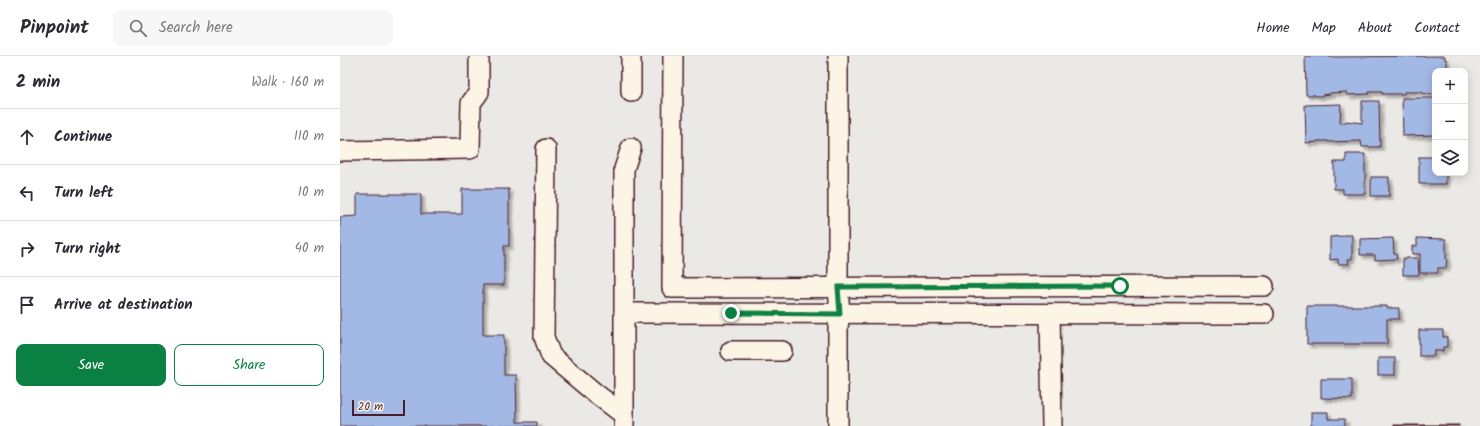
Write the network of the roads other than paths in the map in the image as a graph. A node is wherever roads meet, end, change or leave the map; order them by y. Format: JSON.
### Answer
{"nodes":[{"id":1,"x":479,"y":56,"type":"edge"},
{"id":2,"x":632,"y":56,"type":"edge"},
{"id":3,"x":673,"y":56,"type":"edge"},
{"id":4,"x":838,"y":56,"type":"edge"},
{"id":5,"x":631,"y":92,"type":"dead end"},
{"id":6,"x":631,"y":148,"type":"dead end"},
{"id":7,"x":546,"y":149,"type":"dead end"},
{"id":8,"x":340,"y":151,"type":"edge"},
{"id":9,"x":1264,"y":286,"type":"dead end"},
{"id":10,"x":838,"y":287,"type":"junction"},
{"id":11,"x":624,"y":313,"type":"junction"},
{"id":12,"x":840,"y":314,"type":"junction"},
{"id":13,"x":1050,"y":314,"type":"junction"},
{"id":14,"x":1264,"y":314,"type":"dead end"},
{"id":15,"x":731,"y":351,"type":"dead end"},
{"id":16,"x":782,"y":351,"type":"dead end"},
{"id":17,"x":624,"y":420,"type":"edge"},
{"id":18,"x":838,"y":426,"type":"edge"},
{"id":19,"x":1052,"y":426,"type":"edge"}],
"edges":[{"from":1,"to":8,"type":"lane"},
{"from":2,"to":5,"type":"lane"},
{"from":3,"to":10,"type":"lane"},
{"from":4,"to":10,"type":"lane"},
{"from":6,"to":11,"type":"lane"},
{"from":7,"to":17,"type":"lane"},
{"from":9,"to":10,"type":"lane"},
{"from":10,"to":12,"type":"lane"},
{"from":11,"to":12,"type":"lane"},
{"from":11,"to":17,"type":"lane"},
{"from":12,"to":13,"type":"lane"},
{"from":12,"to":18,"type":"lane"},
{"from":13,"to":14,"type":"lane"},
{"from":13,"to":19,"type":"lane"},
{"from":15,"to":16,"type":"lane"}]}
